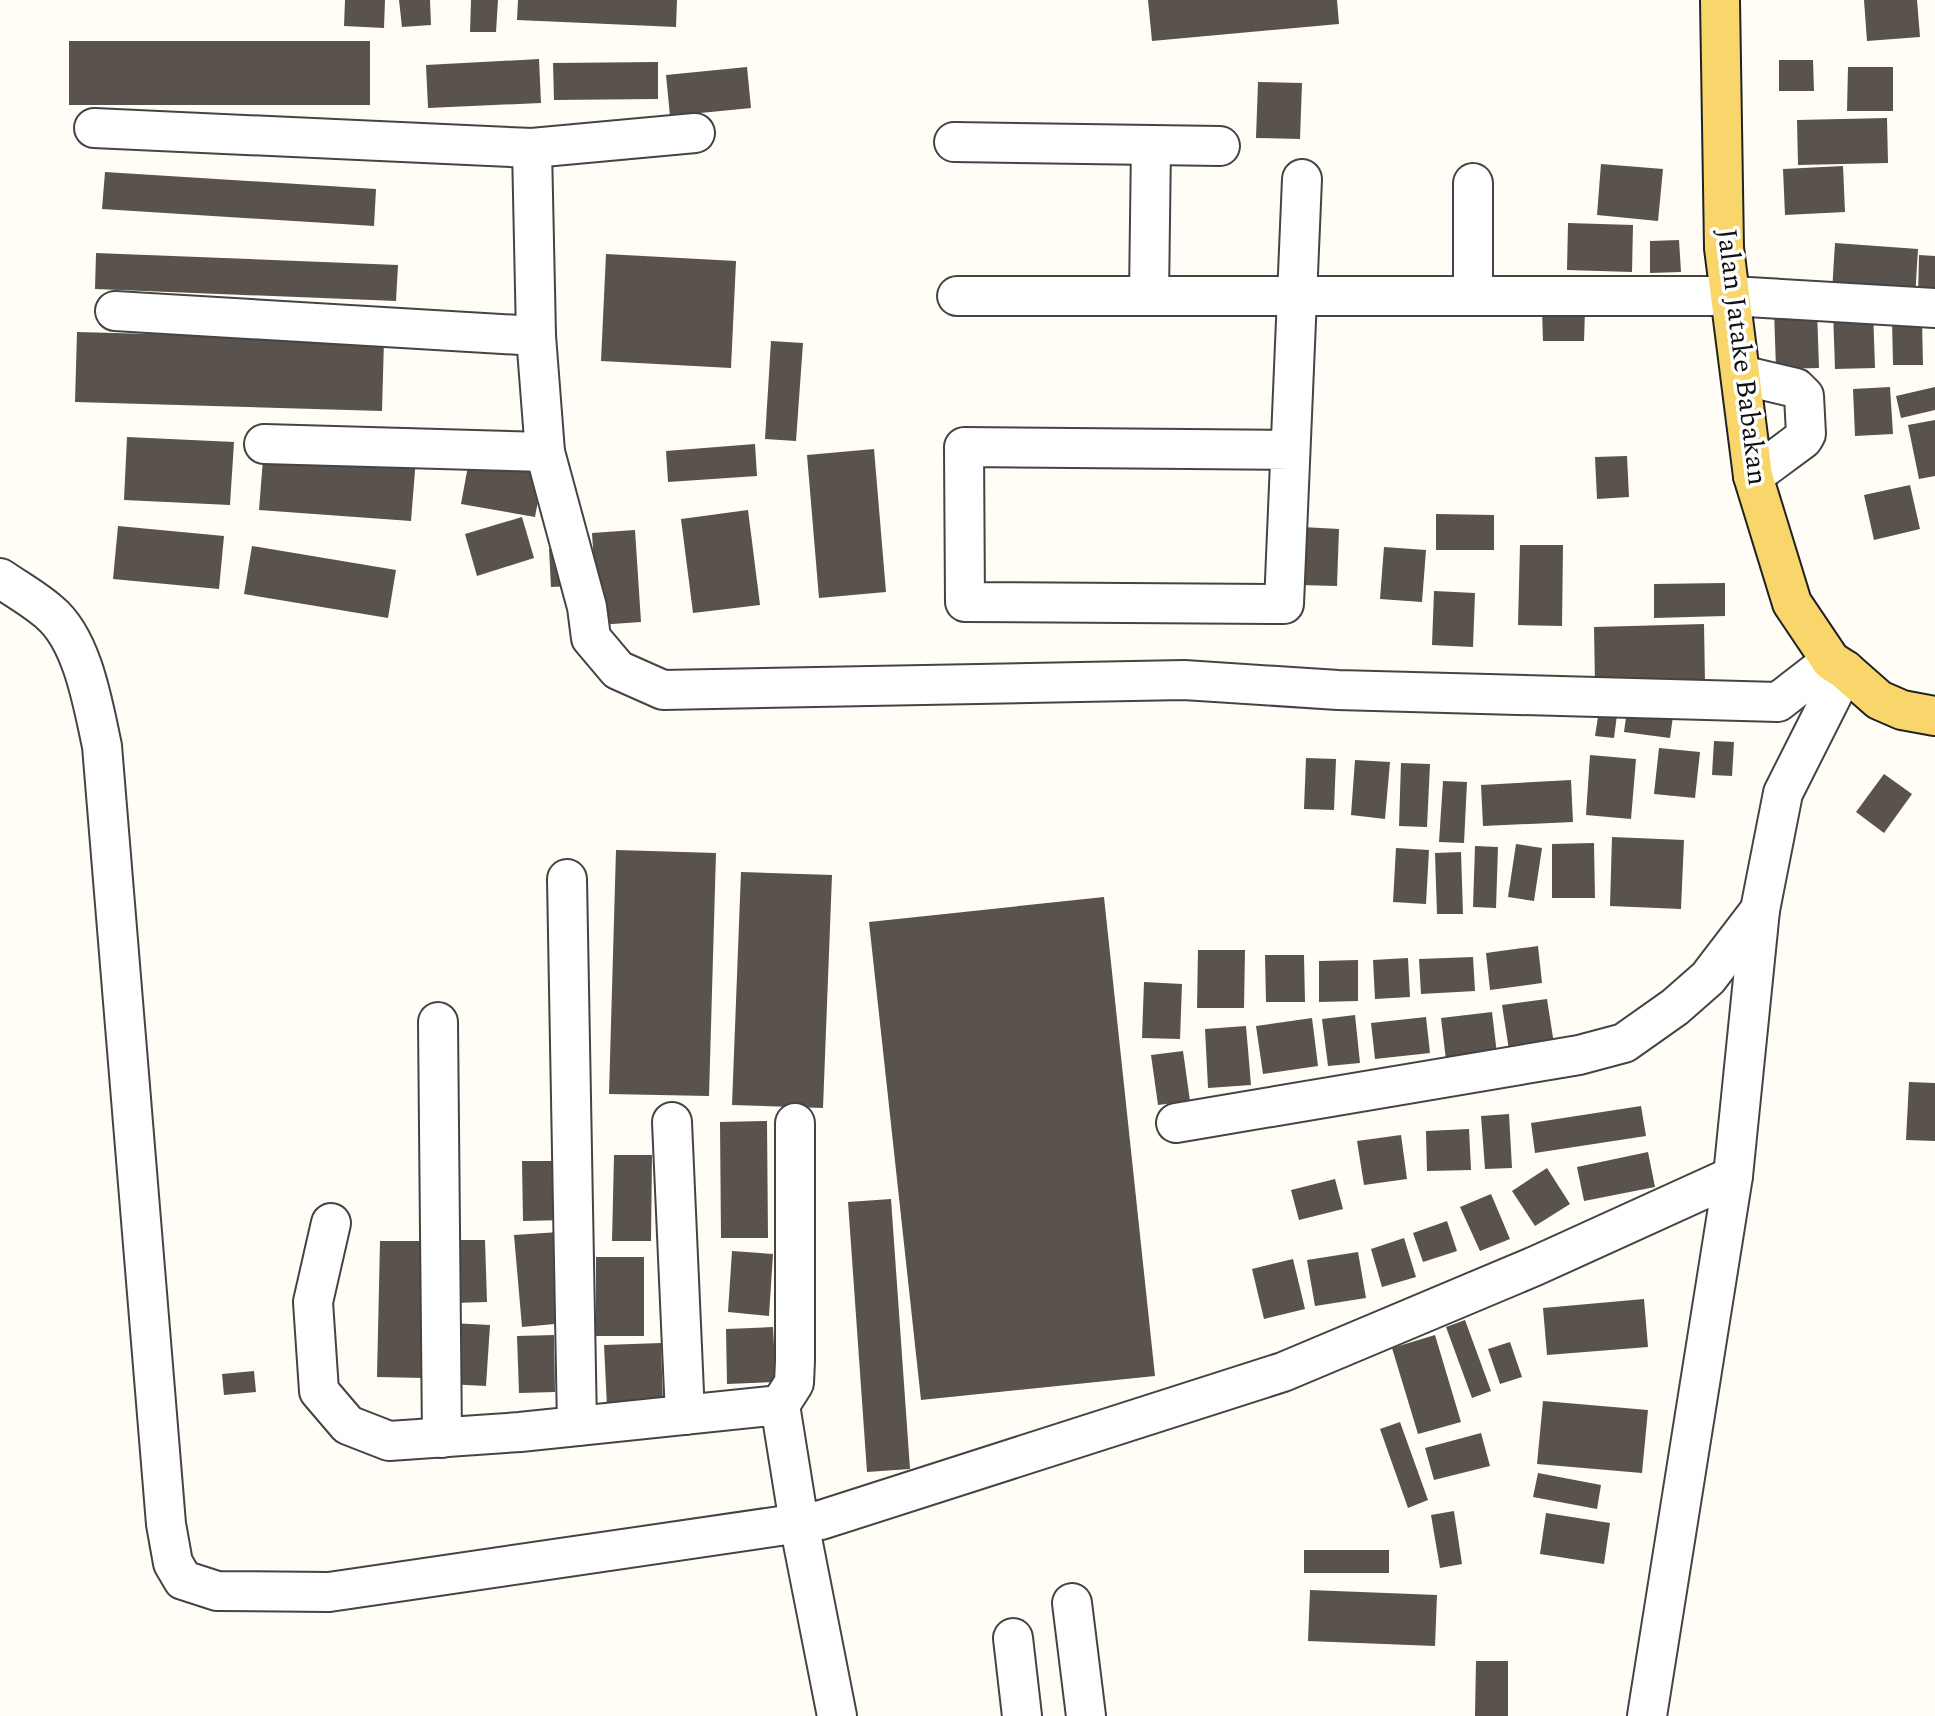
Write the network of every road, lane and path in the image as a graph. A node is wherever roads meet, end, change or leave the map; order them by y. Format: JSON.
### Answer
{"nodes":[{"id":1,"x":1720,"y":0,"type":"edge"},
{"id":2,"x":94,"y":128,"type":"dead end"},
{"id":3,"x":695,"y":132,"type":"dead end"},
{"id":4,"x":954,"y":142,"type":"dead end"},
{"id":5,"x":1151,"y":145,"type":"junction"},
{"id":6,"x":1220,"y":146,"type":"dead end"},
{"id":7,"x":532,"y":148,"type":"junction"},
{"id":8,"x":1302,"y":179,"type":"dead end"},
{"id":9,"x":1473,"y":183,"type":"dead end"},
{"id":10,"x":957,"y":296,"type":"dead end"},
{"id":11,"x":1149,"y":296,"type":"junction"},
{"id":12,"x":1297,"y":296,"type":"junction"},
{"id":13,"x":1473,"y":296,"type":"junction"},
{"id":14,"x":1731,"y":296,"type":"junction"},
{"id":15,"x":1935,"y":308,"type":"edge"},
{"id":16,"x":116,"y":311,"type":"dead end"},
{"id":17,"x":536,"y":336,"type":"junction"},
{"id":18,"x":1741,"y":375,"type":"junction"},
{"id":19,"x":264,"y":444,"type":"dead end"},
{"id":20,"x":1290,"y":450,"type":"junction"},
{"id":21,"x":545,"y":452,"type":"junction"},
{"id":22,"x":1753,"y":476,"type":"junction"},
{"id":23,"x":0,"y":578,"type":"edge"},
{"id":24,"x":1838,"y":666,"type":"junction"},
{"id":25,"x":1935,"y":716,"type":"edge"},
{"id":26,"x":567,"y":879,"type":"dead end"},
{"id":27,"x":1760,"y":910,"type":"junction"},
{"id":28,"x":438,"y":1022,"type":"dead end"},
{"id":29,"x":672,"y":1122,"type":"dead end"},
{"id":30,"x":795,"y":1123,"type":"dead end"},
{"id":31,"x":1177,"y":1123,"type":"dead end"},
{"id":32,"x":1733,"y":1176,"type":"junction"},
{"id":33,"x":331,"y":1223,"type":"dead end"},
{"id":34,"x":780,"y":1405,"type":"junction"},
{"id":35,"x":685,"y":1415,"type":"junction"},
{"id":36,"x":577,"y":1426,"type":"junction"},
{"id":37,"x":442,"y":1438,"type":"junction"},
{"id":38,"x":799,"y":1523,"type":"junction"},
{"id":39,"x":1072,"y":1603,"type":"dead end"},
{"id":40,"x":1013,"y":1638,"type":"dead end"},
{"id":41,"x":836,"y":1716,"type":"edge"},
{"id":42,"x":1022,"y":1716,"type":"edge"},
{"id":43,"x":1086,"y":1716,"type":"edge"},
{"id":44,"x":1647,"y":1716,"type":"edge"}],
"edges":[{"from":1,"to":14,"type":"main road","name":"Jalan Jatake Babakan"},
{"from":2,"to":7,"type":"street"},
{"from":3,"to":7,"type":"street"},
{"from":4,"to":5,"type":"street"},
{"from":5,"to":6,"type":"street"},
{"from":5,"to":11,"type":"street"},
{"from":7,"to":17,"type":"street"},
{"from":8,"to":12,"type":"street"},
{"from":9,"to":13,"type":"street"},
{"from":10,"to":11,"type":"street"},
{"from":11,"to":12,"type":"street"},
{"from":12,"to":13,"type":"street"},
{"from":12,"to":20,"type":"street"},
{"from":13,"to":14,"type":"street"},
{"from":14,"to":15,"type":"street"},
{"from":14,"to":18,"type":"main road","name":"Jalan Jatake Babakan"},
{"from":16,"to":17,"type":"street"},
{"from":17,"to":21,"type":"street"},
{"from":18,"to":22,"type":"main road","name":"Jalan Jatake Babakan"},
{"from":18,"to":22,"type":"street"},
{"from":19,"to":21,"type":"street"},
{"from":20,"to":20,"type":"street"},
{"from":21,"to":24,"type":"street"},
{"from":22,"to":24,"type":"main road","name":"Jalan Jatake Babakan"},
{"from":23,"to":38,"type":"street"},
{"from":24,"to":25,"type":"main road","name":"Jalan Jatake Babakan"},
{"from":24,"to":27,"type":"street"},
{"from":26,"to":36,"type":"street"},
{"from":27,"to":31,"type":"street"},
{"from":27,"to":32,"type":"street"},
{"from":28,"to":37,"type":"street"},
{"from":29,"to":35,"type":"street"},
{"from":30,"to":34,"type":"street"},
{"from":32,"to":38,"type":"street"},
{"from":32,"to":44,"type":"street"},
{"from":33,"to":37,"type":"street"},
{"from":34,"to":35,"type":"street"},
{"from":34,"to":38,"type":"street"},
{"from":35,"to":36,"type":"street"},
{"from":36,"to":37,"type":"street"},
{"from":38,"to":41,"type":"street"},
{"from":39,"to":43,"type":"street"},
{"from":40,"to":42,"type":"street"}]}
